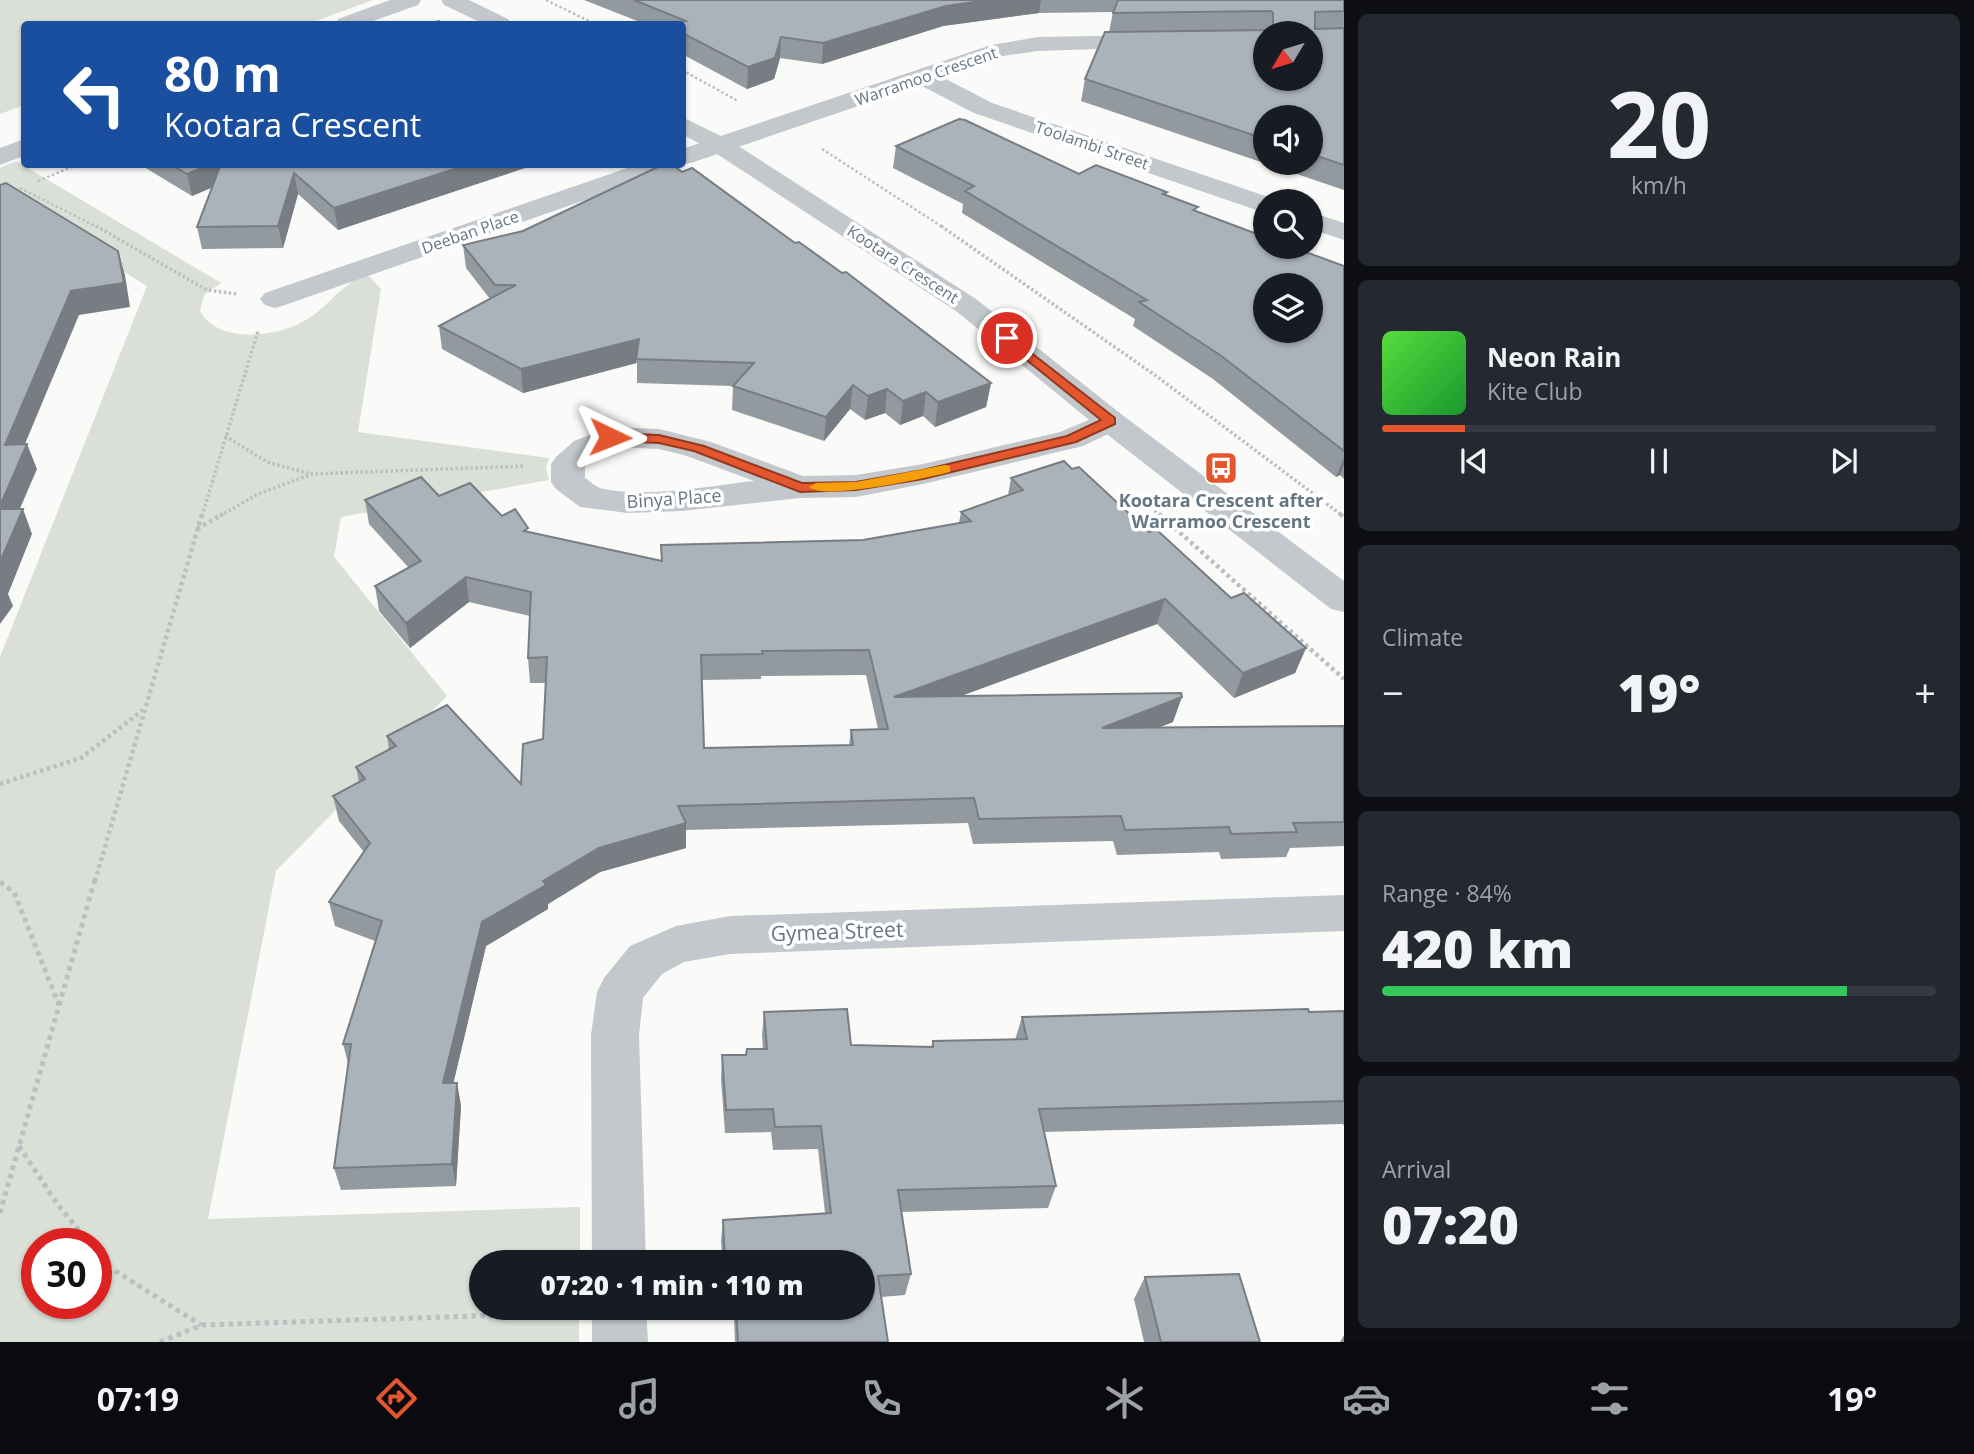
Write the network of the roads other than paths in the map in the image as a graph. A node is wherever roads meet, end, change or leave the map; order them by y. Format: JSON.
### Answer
{"nodes":[{"id":1,"x":410,"y":0,"type":"edge"},
{"id":2,"x":452,"y":0,"type":"edge"},
{"id":3,"x":354,"y":21,"type":"edge"},
{"id":4,"x":494,"y":21,"type":"edge"},
{"id":5,"x":1171,"y":42,"type":"edge"},
{"id":6,"x":923,"y":77,"type":"junction"},
{"id":7,"x":686,"y":126,"type":"edge"},
{"id":8,"x":720,"y":145,"type":"junction"},
{"id":9,"x":21,"y":148,"type":"edge"},
{"id":10,"x":0,"y":157,"type":"edge"},
{"id":11,"x":686,"y":157,"type":"edge"},
{"id":12,"x":653,"y":168,"type":"edge"},
{"id":13,"x":1253,"y":201,"type":"edge"},
{"id":14,"x":1323,"y":224,"type":"edge"},
{"id":15,"x":1344,"y":232,"type":"edge"},
{"id":16,"x":275,"y":299,"type":"road end"},
{"id":17,"x":1110,"y":421,"type":"junction"},
{"id":18,"x":800,"y":487,"type":"junction"},
{"id":19,"x":1344,"y":600,"type":"edge"},
{"id":20,"x":1344,"y":913,"type":"edge"},
{"id":21,"x":618,"y":1250,"type":"edge"}],
"edges":[{"from":1,"to":3,"type":"street"},
{"from":2,"to":4,"type":"street"},
{"from":5,"to":6,"type":"street","name":"Warramoo Crescent"},
{"from":6,"to":8,"type":"street","name":"Warramoo Crescent"},
{"from":6,"to":13,"type":"street","name":"Toolambi Street"},
{"from":7,"to":8,"type":"street","name":"Kootara Crescent"},
{"from":8,"to":11,"type":"street"},
{"from":8,"to":17,"type":"street","name":"Kootara Crescent"},
{"from":9,"to":10,"type":"street"},
{"from":12,"to":16,"type":"street","name":"Deeban Place"},
{"from":14,"to":15,"type":"street"},
{"from":17,"to":18,"type":"street","name":"Binya Place"},
{"from":17,"to":19,"type":"street","name":"Kootara Crescent"},
{"from":18,"to":18,"type":"street","name":"Binya Place"},
{"from":20,"to":21,"type":"street","name":"Gymea Street"}]}
